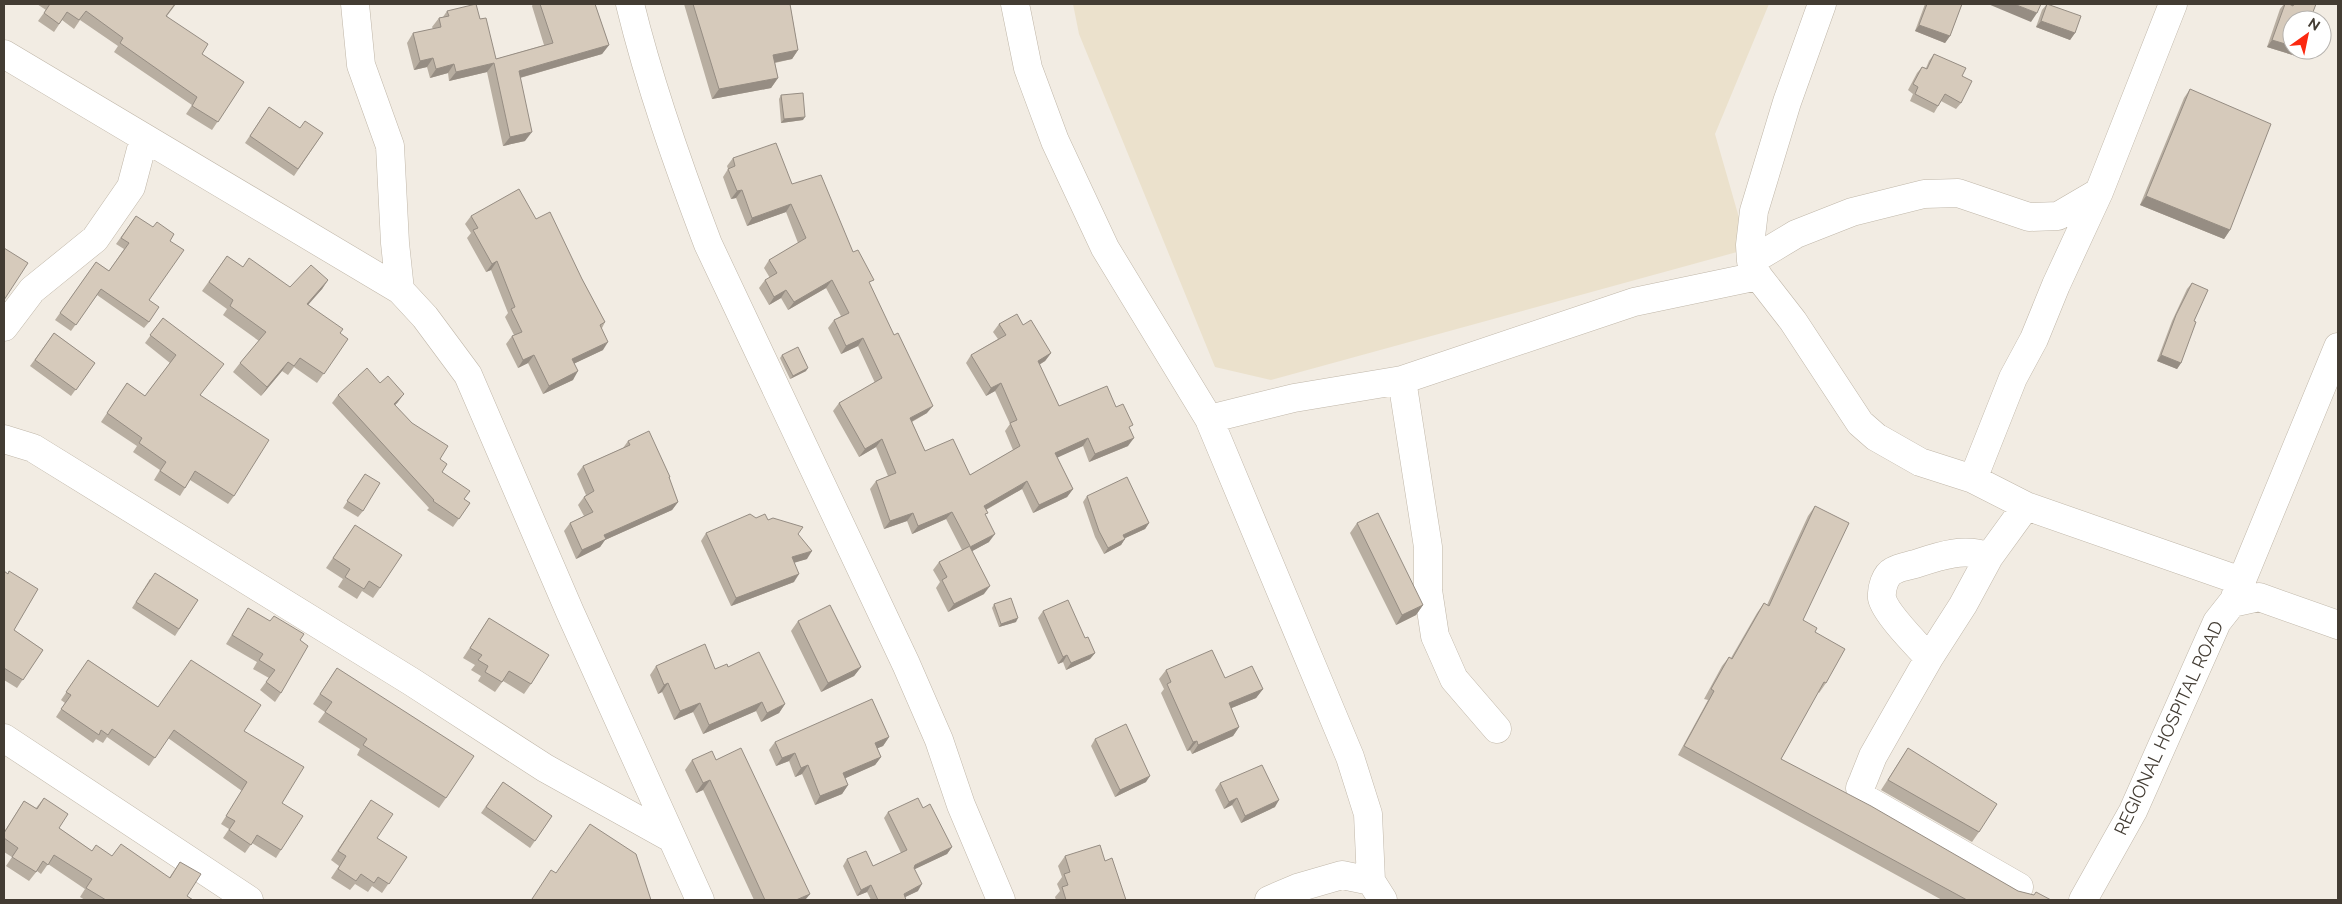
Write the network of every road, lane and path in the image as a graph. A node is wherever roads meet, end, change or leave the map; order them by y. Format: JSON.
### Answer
{"nodes":[{"id":1,"x":355,"y":4,"type":"edge"},
{"id":2,"x":630,"y":4,"type":"edge"},
{"id":3,"x":1015,"y":4,"type":"edge"},
{"id":4,"x":1822,"y":4,"type":"edge"},
{"id":5,"x":2174,"y":4,"type":"edge"},
{"id":6,"x":4,"y":54,"type":"edge"},
{"id":7,"x":144,"y":138,"type":"junction"},
{"id":8,"x":2099,"y":192,"type":"junction"},
{"id":9,"x":1754,"y":268,"type":"junction"},
{"id":10,"x":400,"y":290,"type":"junction"},
{"id":11,"x":4,"y":327,"type":"edge"},
{"id":12,"x":2338,"y":347,"type":"edge"},
{"id":13,"x":1402,"y":380,"type":"junction"},
{"id":14,"x":1209,"y":419,"type":"junction"},
{"id":15,"x":4,"y":439,"type":"edge"},
{"id":16,"x":1973,"y":479,"type":"junction"},
{"id":17,"x":2026,"y":506,"type":"junction"},
{"id":18,"x":1989,"y":557,"type":"junction"},
{"id":19,"x":2237,"y":592,"type":"junction"},
{"id":20,"x":2338,"y":625,"type":"edge"},
{"id":21,"x":1929,"y":658,"type":"junction"},
{"id":22,"x":1497,"y":729,"type":"dead end"},
{"id":23,"x":4,"y":738,"type":"edge"},
{"id":24,"x":671,"y":838,"type":"junction"},
{"id":25,"x":2019,"y":887,"type":"dead end"},
{"id":26,"x":1377,"y":891,"type":"edge"},
{"id":27,"x":249,"y":900,"type":"edge"},
{"id":28,"x":700,"y":900,"type":"edge"},
{"id":29,"x":1001,"y":900,"type":"edge"},
{"id":30,"x":1269,"y":900,"type":"edge"},
{"id":31,"x":2083,"y":900,"type":"edge"}],
"edges":[{"from":1,"to":10,"type":"street"},
{"from":2,"to":29,"type":"street"},
{"from":3,"to":14,"type":"street"},
{"from":4,"to":9,"type":"street"},
{"from":5,"to":8,"type":"street"},
{"from":6,"to":7,"type":"street"},
{"from":7,"to":10,"type":"street"},
{"from":7,"to":11,"type":"street"},
{"from":8,"to":9,"type":"street"},
{"from":8,"to":16,"type":"street"},
{"from":9,"to":13,"type":"street"},
{"from":9,"to":16,"type":"street"},
{"from":10,"to":24,"type":"street"},
{"from":12,"to":19,"type":"street"},
{"from":13,"to":14,"type":"street"},
{"from":13,"to":22,"type":"street"},
{"from":14,"to":26,"type":"street"},
{"from":15,"to":24,"type":"street"},
{"from":16,"to":17,"type":"street"},
{"from":17,"to":18,"type":"street"},
{"from":17,"to":19,"type":"street"},
{"from":18,"to":21,"type":"street"},
{"from":18,"to":21,"type":"street"},
{"from":19,"to":20,"type":"street","name":"REGIONAL HOSPITAL ROAD"},
{"from":19,"to":31,"type":"street","name":"REGIONAL HOSPITAL ROAD"},
{"from":21,"to":25,"type":"street"},
{"from":23,"to":27,"type":"street"},
{"from":24,"to":28,"type":"street"},
{"from":26,"to":30,"type":"street"}]}
